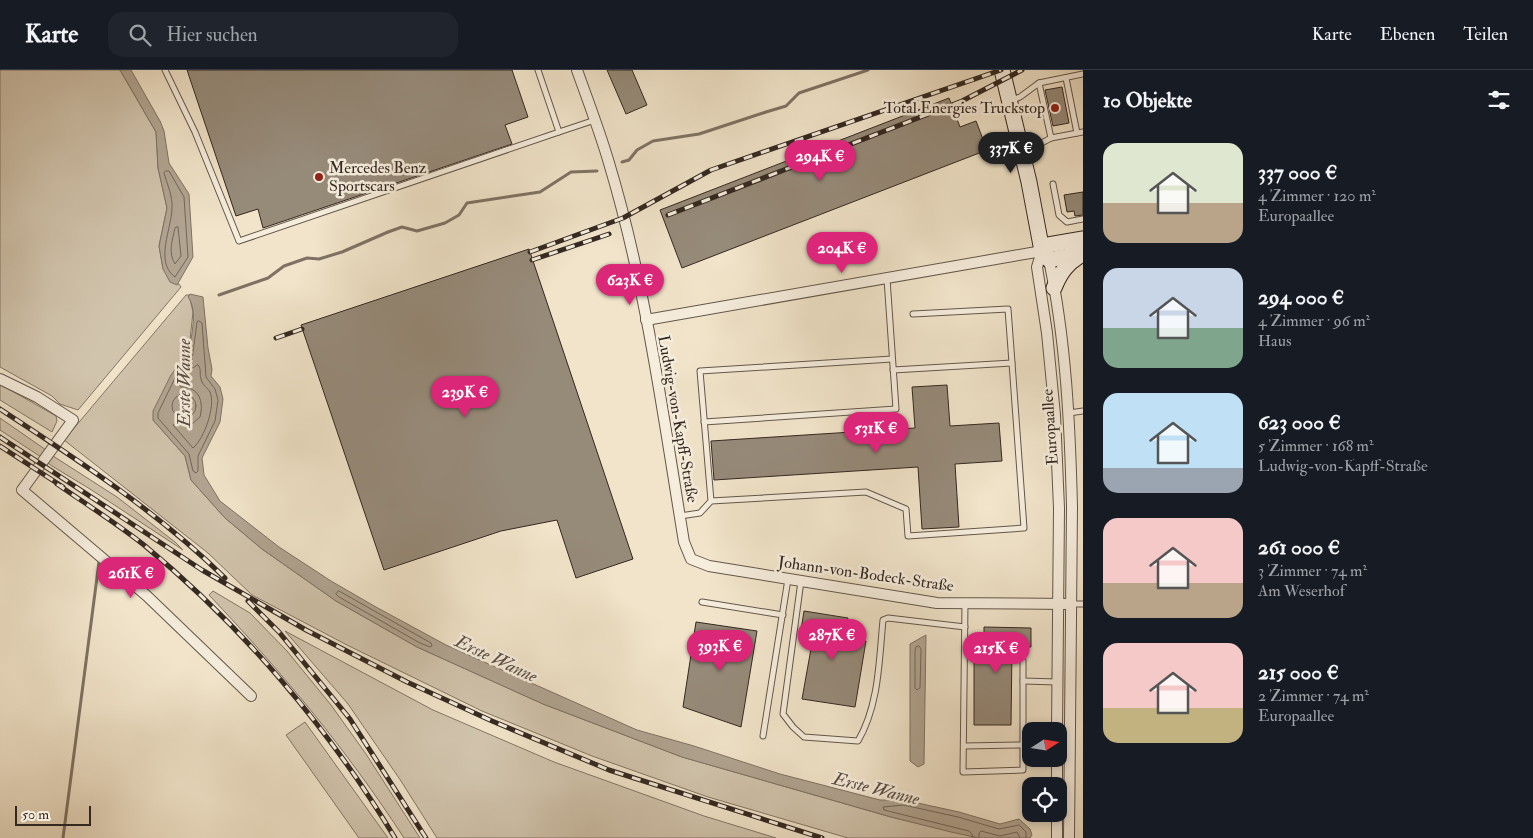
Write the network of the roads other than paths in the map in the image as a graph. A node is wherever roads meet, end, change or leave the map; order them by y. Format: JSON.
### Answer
{"nodes":[{"id":1,"x":165,"y":70,"type":"edge"},
{"id":2,"x":538,"y":70,"type":"edge"},
{"id":3,"x":577,"y":70,"type":"edge"},
{"id":4,"x":1002,"y":70,"type":"edge"},
{"id":5,"x":1083,"y":74,"type":"edge"},
{"id":6,"x":1066,"y":78,"type":"junction"},
{"id":7,"x":1039,"y":83,"type":"junction"},
{"id":8,"x":1009,"y":101,"type":"junction"},
{"id":9,"x":595,"y":120,"type":"junction"},
{"id":10,"x":1083,"y":122,"type":"edge"},
{"id":11,"x":1075,"y":125,"type":"junction"},
{"id":12,"x":559,"y":132,"type":"junction"},
{"id":13,"x":1080,"y":132,"type":"edge"},
{"id":14,"x":1051,"y":138,"type":"junction"},
{"id":15,"x":1022,"y":153,"type":"junction"},
{"id":16,"x":1053,"y":184,"type":"dead end"},
{"id":17,"x":1083,"y":219,"type":"edge"},
{"id":18,"x":1083,"y":239,"type":"edge"},
{"id":19,"x":1083,"y":253,"type":"edge"},
{"id":20,"x":1046,"y":256,"type":"junction"},
{"id":21,"x":887,"y":279,"type":"junction"},
{"id":22,"x":1054,"y":288,"type":"junction"},
{"id":23,"x":913,"y":314,"type":"dead end"},
{"id":24,"x":646,"y":320,"type":"junction"},
{"id":25,"x":892,"y":359,"type":"junction"},
{"id":26,"x":1012,"y":364,"type":"junction"},
{"id":27,"x":893,"y":370,"type":"junction"},
{"id":28,"x":0,"y":379,"type":"edge"},
{"id":29,"x":1083,"y":411,"type":"edge"},
{"id":30,"x":1068,"y":413,"type":"junction"},
{"id":31,"x":704,"y":422,"type":"junction"},
{"id":32,"x":711,"y":502,"type":"junction"},
{"id":33,"x":680,"y":516,"type":"junction"},
{"id":34,"x":684,"y":542,"type":"joint"},
{"id":35,"x":789,"y":578,"type":"junction"},
{"id":36,"x":801,"y":581,"type":"junction"},
{"id":37,"x":702,"y":602,"type":"dead end"},
{"id":38,"x":965,"y":603,"type":"junction"},
{"id":39,"x":1058,"y":604,"type":"junction"},
{"id":40,"x":1071,"y":604,"type":"junction"},
{"id":41,"x":1083,"y":604,"type":"edge"},
{"id":42,"x":783,"y":615,"type":"junction"},
{"id":43,"x":965,"y":627,"type":"junction"},
{"id":44,"x":1023,"y":661,"type":"dead end"},
{"id":45,"x":1023,"y":681,"type":"junction"},
{"id":46,"x":1057,"y":682,"type":"junction"},
{"id":47,"x":251,"y":696,"type":"dead end"},
{"id":48,"x":1023,"y":722,"type":"edge"},
{"id":49,"x":1057,"y":722,"type":"edge"},
{"id":50,"x":763,"y":736,"type":"dead end"},
{"id":51,"x":1022,"y":745,"type":"edge"},
{"id":52,"x":964,"y":746,"type":"junction"},
{"id":53,"x":1023,"y":768,"type":"edge"},
{"id":54,"x":1057,"y":822,"type":"edge"},
{"id":55,"x":1057,"y":838,"type":"edge"},
{"id":56,"x":1070,"y":838,"type":"edge"}],
"edges":[{"from":1,"to":12,"type":"lane"},
{"from":2,"to":12,"type":"lane"},
{"from":3,"to":9,"type":"street","name":"Ludwig-von-Kapff-Straße"},
{"from":4,"to":8,"type":"street","name":"Europaallee"},
{"from":5,"to":6,"type":"lane"},
{"from":6,"to":7,"type":"lane"},
{"from":6,"to":11,"type":"lane"},
{"from":7,"to":8,"type":"lane"},
{"from":7,"to":14,"type":"lane"},
{"from":8,"to":15,"type":"street","name":"Europaallee"},
{"from":9,"to":12,"type":"lane"},
{"from":9,"to":24,"type":"street","name":"Ludwig-von-Kapff-Straße"},
{"from":10,"to":11,"type":"lane"},
{"from":11,"to":13,"type":"lane"},
{"from":13,"to":14,"type":"lane"},
{"from":14,"to":15,"type":"lane"},
{"from":15,"to":20,"type":"street","name":"Europaallee"},
{"from":16,"to":17,"type":"lane"},
{"from":18,"to":20,"type":"street"},
{"from":19,"to":20,"type":"street"},
{"from":19,"to":22,"type":"street"},
{"from":20,"to":21,"type":"street"},
{"from":20,"to":22,"type":"street","name":"Europaallee"},
{"from":20,"to":39,"type":"street","name":"Europaallee"},
{"from":21,"to":24,"type":"street"},
{"from":21,"to":25,"type":"lane"},
{"from":22,"to":30,"type":"street","name":"Europaallee"},
{"from":23,"to":26,"type":"lane"},
{"from":24,"to":33,"type":"street","name":"Ludwig-von-Kapff-Straße"},
{"from":25,"to":27,"type":"lane"},
{"from":25,"to":31,"type":"lane"},
{"from":26,"to":27,"type":"lane"},
{"from":26,"to":32,"type":"lane"},
{"from":27,"to":31,"type":"lane"},
{"from":28,"to":47,"type":"street"},
{"from":29,"to":30,"type":"lane"},
{"from":30,"to":40,"type":"street","name":"Europaallee"},
{"from":31,"to":32,"type":"lane"},
{"from":32,"to":33,"type":"lane"},
{"from":33,"to":34,"type":"street","name":"Ludwig-von-Kapff-Straße"},
{"from":34,"to":35,"type":"street","name":"Johann-von-Bodeck-Straße"},
{"from":35,"to":36,"type":"street","name":"Johann-von-Bodeck-Straße"},
{"from":35,"to":42,"type":"lane"},
{"from":36,"to":38,"type":"street","name":"Johann-von-Bodeck-Straße"},
{"from":36,"to":43,"type":"lane"},
{"from":37,"to":42,"type":"lane"},
{"from":38,"to":39,"type":"street","name":"Johann-von-Bodeck-Straße"},
{"from":38,"to":43,"type":"lane"},
{"from":39,"to":40,"type":"street"},
{"from":39,"to":46,"type":"street","name":"Europaallee"},
{"from":40,"to":41,"type":"lane"},
{"from":40,"to":56,"type":"street","name":"Europaallee"},
{"from":42,"to":50,"type":"lane"},
{"from":43,"to":52,"type":"lane"},
{"from":44,"to":45,"type":"lane"},
{"from":45,"to":46,"type":"lane"},
{"from":45,"to":48,"type":"lane"},
{"from":46,"to":49,"type":"street","name":"Europaallee"},
{"from":51,"to":52,"type":"lane"},
{"from":52,"to":53,"type":"lane"},
{"from":54,"to":55,"type":"street"}]}
